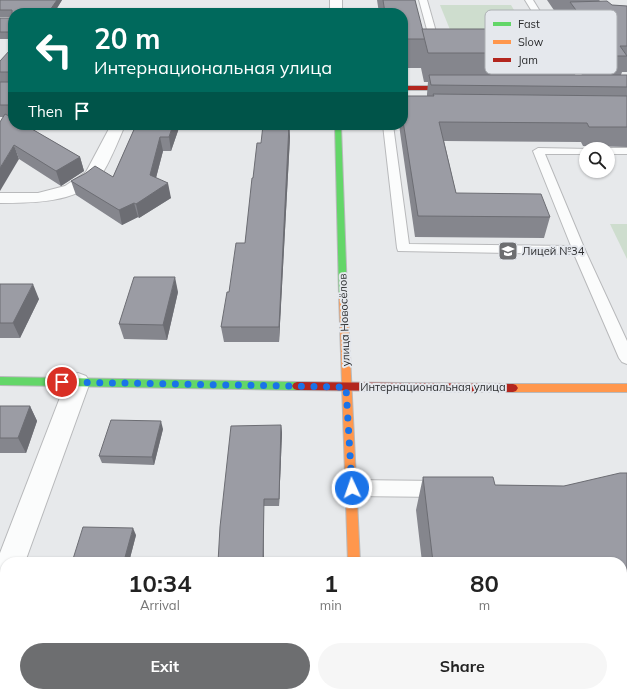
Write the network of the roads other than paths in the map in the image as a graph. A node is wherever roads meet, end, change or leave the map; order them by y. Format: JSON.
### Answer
{"nodes":[{"id":1,"x":423,"y":0,"type":"edge"},
{"id":2,"x":529,"y":0,"type":"edge"},
{"id":3,"x":535,"y":10,"type":"edge"},
{"id":4,"x":444,"y":48,"type":"edge"},
{"id":5,"x":408,"y":88,"type":"edge"},
{"id":6,"x":466,"y":88,"type":"edge"},
{"id":7,"x":116,"y":130,"type":"edge"},
{"id":8,"x":338,"y":130,"type":"edge"},
{"id":9,"x":389,"y":130,"type":"edge"},
{"id":10,"x":579,"y":151,"type":"edge"},
{"id":11,"x":615,"y":151,"type":"edge"},
{"id":12,"x":627,"y":151,"type":"edge"},
{"id":13,"x":0,"y":198,"type":"edge"},
{"id":14,"x":579,"y":250,"type":"junction"},
{"id":15,"x":627,"y":358,"type":"edge"},
{"id":16,"x":0,"y":381,"type":"edge"},
{"id":17,"x":78,"y":382,"type":"junction"},
{"id":18,"x":346,"y":387,"type":"junction"},
{"id":19,"x":627,"y":388,"type":"edge"},
{"id":20,"x":352,"y":488,"type":"junction"},
{"id":21,"x":454,"y":489,"type":"edge"},
{"id":22,"x":13,"y":557,"type":"edge"},
{"id":23,"x":354,"y":557,"type":"edge"}],
"edges":[{"from":1,"to":4,"type":"lane"},
{"from":2,"to":3,"type":"lane"},
{"from":5,"to":6,"type":"street"},
{"from":7,"to":13,"type":"street"},
{"from":8,"to":18,"type":"street","name":"улица Новосёлов"},
{"from":9,"to":14,"type":"lane"},
{"from":10,"to":14,"type":"lane"},
{"from":11,"to":12,"type":"lane"},
{"from":14,"to":15,"type":"lane"},
{"from":16,"to":17,"type":"street","name":"Интернациональная улица"},
{"from":17,"to":18,"type":"street","name":"Интернациональная улица"},
{"from":17,"to":22,"type":"street"},
{"from":18,"to":19,"type":"street","name":"Интернациональная улица"},
{"from":18,"to":20,"type":"street","name":"улица Новосёлов"},
{"from":20,"to":21,"type":"lane"},
{"from":20,"to":23,"type":"street","name":"улица Новосёлов"}]}
